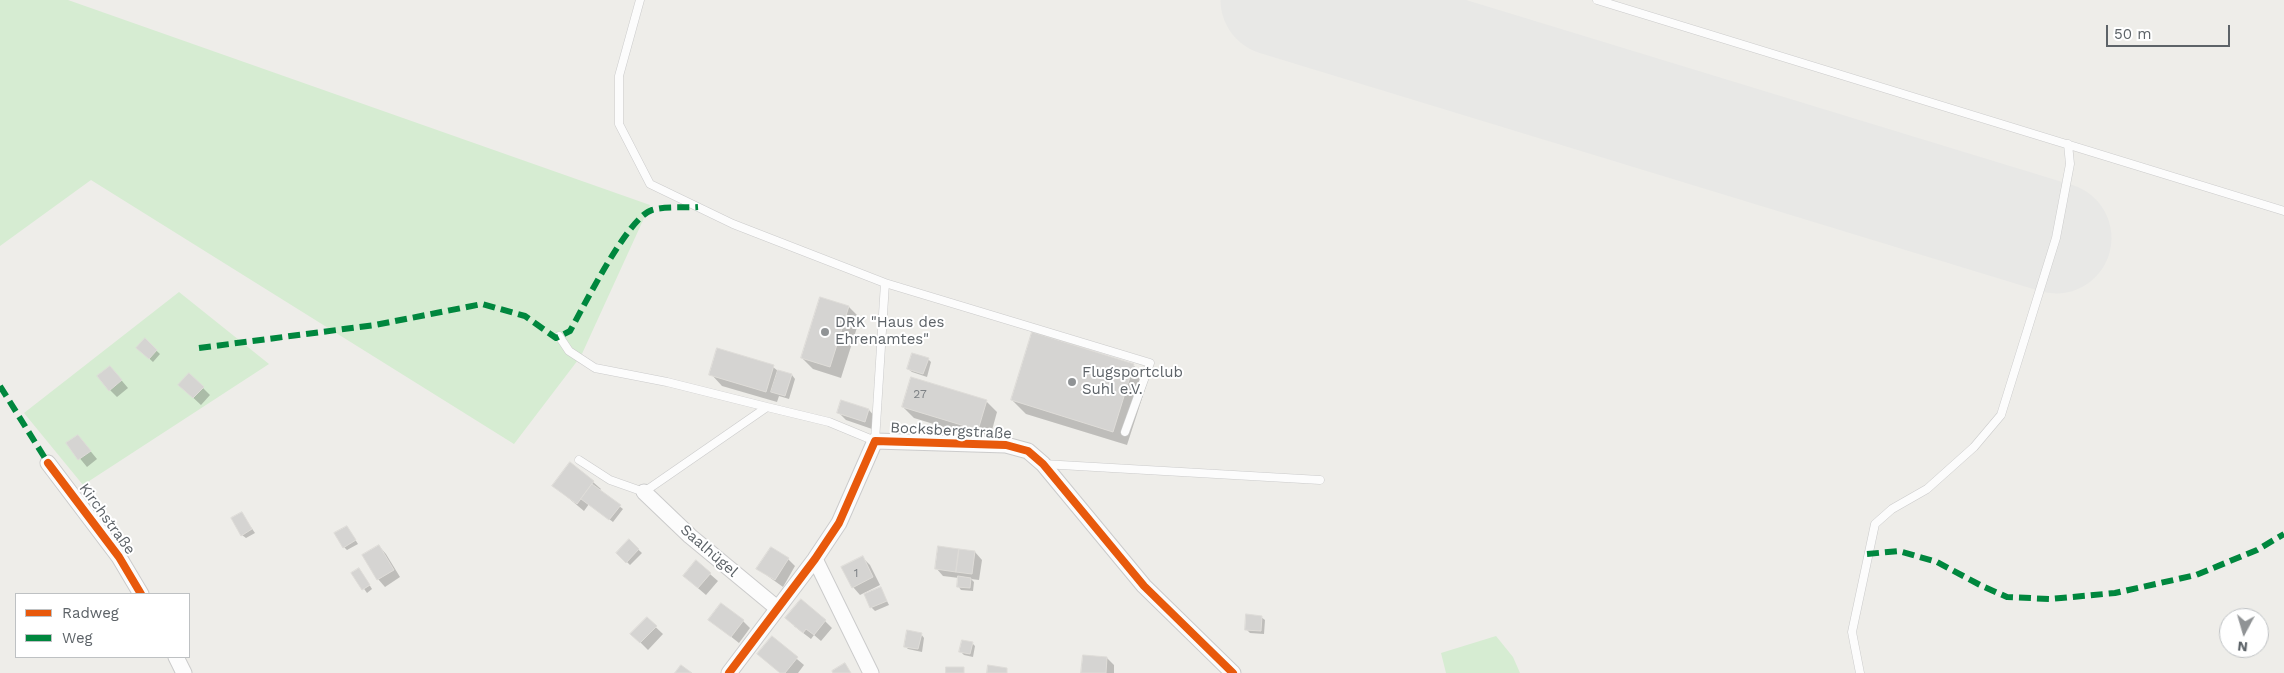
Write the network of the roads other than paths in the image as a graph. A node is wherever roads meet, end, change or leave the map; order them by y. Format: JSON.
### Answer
{"nodes":[{"id":1,"x":640,"y":0,"type":"edge"},
{"id":2,"x":1596,"y":0,"type":"edge"},
{"id":3,"x":2068,"y":144,"type":"junction"},
{"id":4,"x":2284,"y":210,"type":"edge"},
{"id":5,"x":885,"y":283,"type":"junction"},
{"id":6,"x":559,"y":336,"type":"dead end"},
{"id":7,"x":766,"y":406,"type":"junction"},
{"id":8,"x":1125,"y":432,"type":"dead end"},
{"id":9,"x":875,"y":440,"type":"junction"},
{"id":10,"x":579,"y":460,"type":"dead end"},
{"id":11,"x":48,"y":463,"type":"dead end"},
{"id":12,"x":1044,"y":464,"type":"junction"},
{"id":13,"x":1320,"y":480,"type":"dead end"},
{"id":14,"x":644,"y":492,"type":"junction"},
{"id":15,"x":815,"y":560,"type":"junction"},
{"id":16,"x":140,"y":593,"type":"edge"},
{"id":17,"x":777,"y":608,"type":"junction"},
{"id":18,"x":176,"y":658,"type":"edge"},
{"id":19,"x":184,"y":673,"type":"edge"},
{"id":20,"x":729,"y":673,"type":"edge"},
{"id":21,"x":871,"y":673,"type":"edge"},
{"id":22,"x":1233,"y":673,"type":"edge"},
{"id":23,"x":1860,"y":673,"type":"edge"}],
"edges":[{"from":1,"to":5,"type":"lane"},
{"from":2,"to":3,"type":"lane"},
{"from":3,"to":4,"type":"lane"},
{"from":3,"to":23,"type":"lane"},
{"from":5,"to":8,"type":"lane"},
{"from":5,"to":9,"type":"lane"},
{"from":6,"to":7,"type":"lane"},
{"from":7,"to":9,"type":"lane"},
{"from":7,"to":14,"type":"lane"},
{"from":9,"to":12,"type":"street","name":"Bocksbergstraße"},
{"from":9,"to":15,"type":"street","name":"Bocksbergstraße"},
{"from":10,"to":14,"type":"lane"},
{"from":11,"to":16,"type":"street","name":"Kirchstraße"},
{"from":12,"to":13,"type":"lane"},
{"from":12,"to":22,"type":"street","name":"Bocksbergstraße"},
{"from":14,"to":17,"type":"street","name":"Saalhügel"},
{"from":15,"to":17,"type":"street","name":"Bocksbergstraße"},
{"from":15,"to":21,"type":"street"},
{"from":17,"to":20,"type":"street","name":"Bocksbergstraße"},
{"from":18,"to":19,"type":"street"}]}
